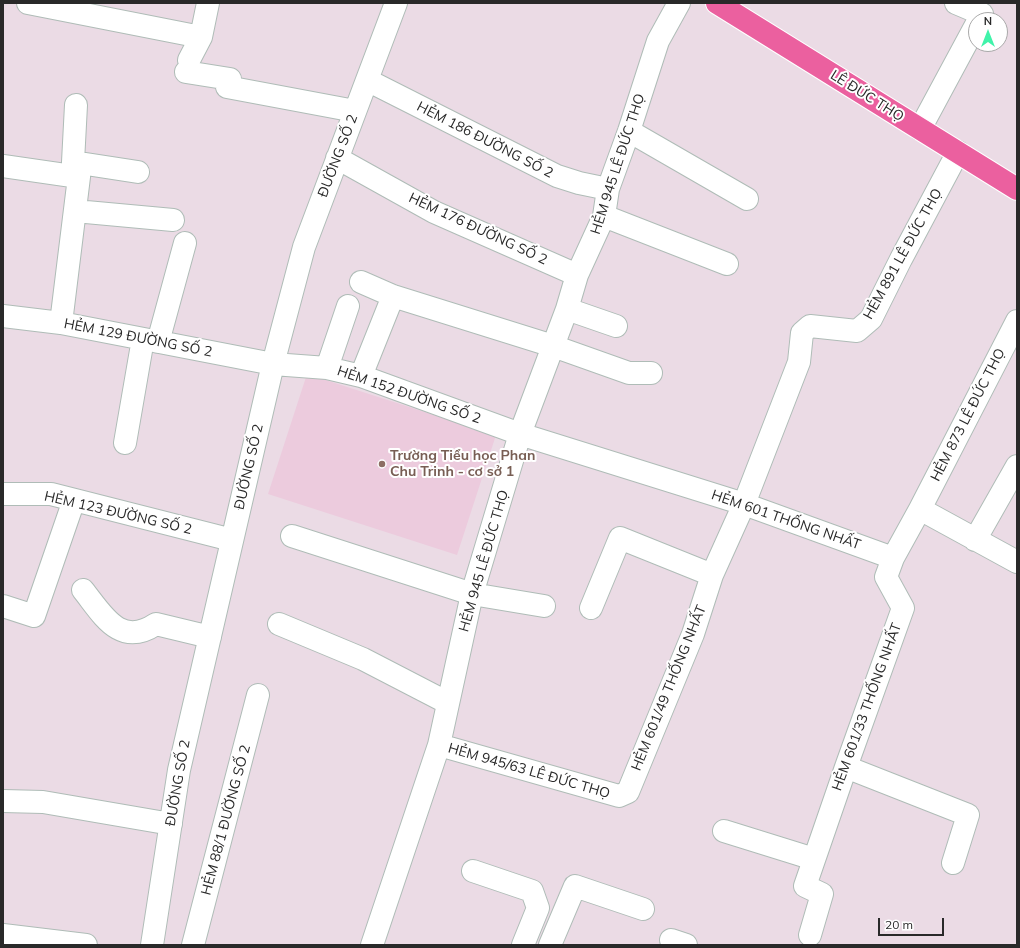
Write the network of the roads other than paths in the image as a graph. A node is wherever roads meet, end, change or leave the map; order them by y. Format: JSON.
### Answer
{"nodes":[{"id":1,"x":28,"y":3,"type":"edge"},
{"id":2,"x":208,"y":3,"type":"edge"},
{"id":3,"x":396,"y":3,"type":"edge"},
{"id":4,"x":679,"y":3,"type":"edge"},
{"id":5,"x":717,"y":3,"type":"edge"},
{"id":6,"x":956,"y":3,"type":"edge"},
{"id":7,"x":973,"y":12,"type":"edge"},
{"id":8,"x":201,"y":36,"type":"junction"},
{"id":9,"x":968,"y":39,"type":"edge"},
{"id":10,"x":367,"y":80,"type":"junction"},
{"id":11,"x":76,"y":105,"type":"dead end"},
{"id":12,"x":355,"y":111,"type":"junction"},
{"id":13,"x":920,"y":129,"type":"junction"},
{"id":14,"x":629,"y":131,"type":"junction"},
{"id":15,"x":958,"y":152,"type":"junction"},
{"id":16,"x":337,"y":158,"type":"junction"},
{"id":17,"x":3,"y":166,"type":"edge"},
{"id":18,"x":76,"y":169,"type":"junction"},
{"id":19,"x":138,"y":172,"type":"dead end"},
{"id":20,"x":608,"y":189,"type":"junction"},
{"id":21,"x":1017,"y":189,"type":"edge"},
{"id":22,"x":747,"y":199,"type":"dead end"},
{"id":23,"x":75,"y":211,"type":"junction"},
{"id":24,"x":604,"y":216,"type":"junction"},
{"id":25,"x":173,"y":220,"type":"dead end"},
{"id":26,"x":185,"y":243,"type":"dead end"},
{"id":27,"x":727,"y":264,"type":"dead end"},
{"id":28,"x":577,"y":275,"type":"junction"},
{"id":29,"x":361,"y":282,"type":"dead end"},
{"id":30,"x":393,"y":296,"type":"junction"},
{"id":31,"x":348,"y":306,"type":"dead end"},
{"id":32,"x":567,"y":308,"type":"junction"},
{"id":33,"x":3,"y":316,"type":"edge"},
{"id":34,"x":1017,"y":322,"type":"edge"},
{"id":35,"x":61,"y":324,"type":"junction"},
{"id":36,"x":616,"y":326,"type":"dead end"},
{"id":37,"x":150,"y":340,"type":"junction"},
{"id":38,"x":553,"y":346,"type":"junction"},
{"id":39,"x":273,"y":364,"type":"junction"},
{"id":40,"x":327,"y":368,"type":"junction"},
{"id":41,"x":651,"y":373,"type":"dead end"},
{"id":42,"x":361,"y":376,"type":"junction"},
{"id":43,"x":520,"y":434,"type":"junction"},
{"id":44,"x":125,"y":443,"type":"dead end"},
{"id":45,"x":1017,"y":466,"type":"edge"},
{"id":46,"x":3,"y":494,"type":"edge"},
{"id":47,"x":74,"y":500,"type":"junction"},
{"id":48,"x":744,"y":504,"type":"junction"},
{"id":49,"x":920,"y":509,"type":"junction"},
{"id":50,"x":292,"y":536,"type":"dead end"},
{"id":51,"x":232,"y":540,"type":"junction"},
{"id":52,"x":975,"y":540,"type":"junction"},
{"id":53,"x":894,"y":558,"type":"junction"},
{"id":54,"x":1017,"y":562,"type":"edge"},
{"id":55,"x":712,"y":575,"type":"junction"},
{"id":56,"x":83,"y":590,"type":"dead end"},
{"id":57,"x":472,"y":594,"type":"junction"},
{"id":58,"x":3,"y":606,"type":"edge"},
{"id":59,"x":544,"y":606,"type":"dead end"},
{"id":60,"x":591,"y":608,"type":"dead end"},
{"id":61,"x":279,"y":624,"type":"dead end"},
{"id":62,"x":210,"y":637,"type":"junction"},
{"id":63,"x":258,"y":695,"type":"dead end"},
{"id":64,"x":448,"y":703,"type":"junction"},
{"id":65,"x":439,"y":745,"type":"junction"},
{"id":66,"x":846,"y":767,"type":"junction"},
{"id":67,"x":619,"y":796,"type":"joint"},
{"id":68,"x":3,"y":806,"type":"edge"},
{"id":69,"x":171,"y":824,"type":"junction"},
{"id":70,"x":724,"y":831,"type":"dead end"},
{"id":71,"x":814,"y":859,"type":"junction"},
{"id":72,"x":953,"y":863,"type":"dead end"},
{"id":73,"x":473,"y":871,"type":"dead end"},
{"id":74,"x":643,"y":909,"type":"dead end"},
{"id":75,"x":3,"y":935,"type":"edge"},
{"id":76,"x":810,"y":935,"type":"dead end"},
{"id":77,"x":86,"y":945,"type":"edge"},
{"id":78,"x":152,"y":945,"type":"edge"},
{"id":79,"x":194,"y":945,"type":"edge"},
{"id":80,"x":372,"y":945,"type":"edge"},
{"id":81,"x":523,"y":945,"type":"edge"},
{"id":82,"x":550,"y":945,"type":"edge"}],
"edges":[{"from":1,"to":8,"type":"street"},
{"from":2,"to":8,"type":"street"},
{"from":3,"to":10,"type":"street","name":"ĐƯỜNG SỐ 2"},
{"from":4,"to":14,"type":"street","name":"HẺM 945 LÊ ĐỨC THỌ"},
{"from":5,"to":13,"type":"main road","name":"LÊ ĐỨC THỌ"},
{"from":6,"to":7,"type":"street"},
{"from":8,"to":12,"type":"street"},
{"from":9,"to":13,"type":"street"},
{"from":10,"to":12,"type":"street","name":"ĐƯỜNG SỐ 2"},
{"from":10,"to":20,"type":"street","name":"HẺM 186 ĐƯỜNG SỐ 2"},
{"from":11,"to":18,"type":"street"},
{"from":12,"to":16,"type":"street","name":"ĐƯỜNG SỐ 2"},
{"from":13,"to":15,"type":"main road","name":"LÊ ĐỨC THỌ"},
{"from":14,"to":20,"type":"street","name":"HẺM 945 LÊ ĐỨC THỌ"},
{"from":14,"to":22,"type":"street"},
{"from":15,"to":21,"type":"main road","name":"LÊ ĐỨC THỌ"},
{"from":15,"to":48,"type":"street","name":"HẺM 891 LÊ ĐỨC THỌ"},
{"from":16,"to":28,"type":"street","name":"HẺM 176 ĐƯỜNG SỐ 2"},
{"from":16,"to":39,"type":"street","name":"ĐƯỜNG SỐ 2"},
{"from":17,"to":18,"type":"street"},
{"from":18,"to":19,"type":"street"},
{"from":18,"to":23,"type":"street"},
{"from":20,"to":24,"type":"street","name":"HẺM 945 LÊ ĐỨC THỌ"},
{"from":23,"to":25,"type":"street"},
{"from":23,"to":35,"type":"street"},
{"from":24,"to":27,"type":"street"},
{"from":24,"to":28,"type":"street","name":"HẺM 945 LÊ ĐỨC THỌ"},
{"from":26,"to":37,"type":"street"},
{"from":28,"to":32,"type":"street","name":"HẺM 945 LÊ ĐỨC THỌ"},
{"from":29,"to":30,"type":"street"},
{"from":30,"to":38,"type":"street"},
{"from":30,"to":42,"type":"street"},
{"from":31,"to":40,"type":"street"},
{"from":32,"to":36,"type":"street"},
{"from":32,"to":38,"type":"street","name":"HẺM 945 LÊ ĐỨC THỌ"},
{"from":33,"to":35,"type":"street","name":"HẺM 129 ĐƯỜNG SỐ 2"},
{"from":34,"to":49,"type":"street","name":"HẺM 873 LÊ ĐỨC THỌ"},
{"from":35,"to":37,"type":"street","name":"HẺM 129 ĐƯỜNG SỐ 2"},
{"from":37,"to":39,"type":"street","name":"HẺM 129 ĐƯỜNG SỐ 2"},
{"from":37,"to":44,"type":"street"},
{"from":38,"to":41,"type":"street"},
{"from":38,"to":43,"type":"street","name":"HẺM 945 LÊ ĐỨC THỌ"},
{"from":39,"to":40,"type":"street","name":"HẺM 152 ĐƯỜNG SỐ 2"},
{"from":39,"to":51,"type":"street","name":"ĐƯỜNG SỐ 2"},
{"from":40,"to":42,"type":"street","name":"HẺM 152 ĐƯỜNG SỐ 2"},
{"from":42,"to":43,"type":"street","name":"HẺM 152 ĐƯỜNG SỐ 2"},
{"from":43,"to":48,"type":"street","name":"HẺM 601 THỐNG NHẤT"},
{"from":43,"to":57,"type":"street","name":"HẺM 945 LÊ ĐỨC THỌ"},
{"from":45,"to":52,"type":"street"},
{"from":46,"to":47,"type":"street","name":"HẺM 123 ĐƯỜNG SỐ 2"},
{"from":47,"to":51,"type":"street","name":"HẺM 123 ĐƯỜNG SỐ 2"},
{"from":47,"to":58,"type":"street"},
{"from":48,"to":53,"type":"street","name":"HẺM 601 THỐNG NHẤT"},
{"from":48,"to":55,"type":"street","name":"HẺM 601/49 THỐNG NHẤT"},
{"from":49,"to":52,"type":"street"},
{"from":49,"to":53,"type":"street"},
{"from":50,"to":57,"type":"street"},
{"from":51,"to":62,"type":"street","name":"ĐƯỜNG SỐ 2"},
{"from":52,"to":54,"type":"street"},
{"from":53,"to":66,"type":"street","name":"HẺM 601/33 THỐNG NHẤT"},
{"from":55,"to":60,"type":"street"},
{"from":55,"to":67,"type":"street","name":"HẺM 601/49 THỐNG NHẤT"},
{"from":56,"to":62,"type":"street"},
{"from":57,"to":59,"type":"street"},
{"from":57,"to":64,"type":"street","name":"HẺM 945 LÊ ĐỨC THỌ"},
{"from":61,"to":64,"type":"street"},
{"from":62,"to":69,"type":"street","name":"ĐƯỜNG SỐ 2"},
{"from":63,"to":79,"type":"street","name":"HẺM 88/1 ĐƯỜNG SỐ 2"},
{"from":64,"to":65,"type":"street","name":"HẺM 945 LÊ ĐỨC THỌ"},
{"from":65,"to":67,"type":"street","name":"HẺM 945/63 LÊ ĐỨC THỌ"},
{"from":65,"to":80,"type":"street","name":"HẺM 945 LÊ ĐỨC THỌ"},
{"from":66,"to":71,"type":"street","name":"HẺM 601/33 THỐNG NHẤT"},
{"from":66,"to":72,"type":"street"},
{"from":68,"to":69,"type":"street"},
{"from":69,"to":78,"type":"street","name":"ĐƯỜNG SỐ 2"},
{"from":70,"to":71,"type":"street"},
{"from":71,"to":76,"type":"street","name":"HẺM 601/33 THỐNG NHẤT"},
{"from":73,"to":81,"type":"street"},
{"from":74,"to":82,"type":"street"},
{"from":75,"to":77,"type":"street"}]}
